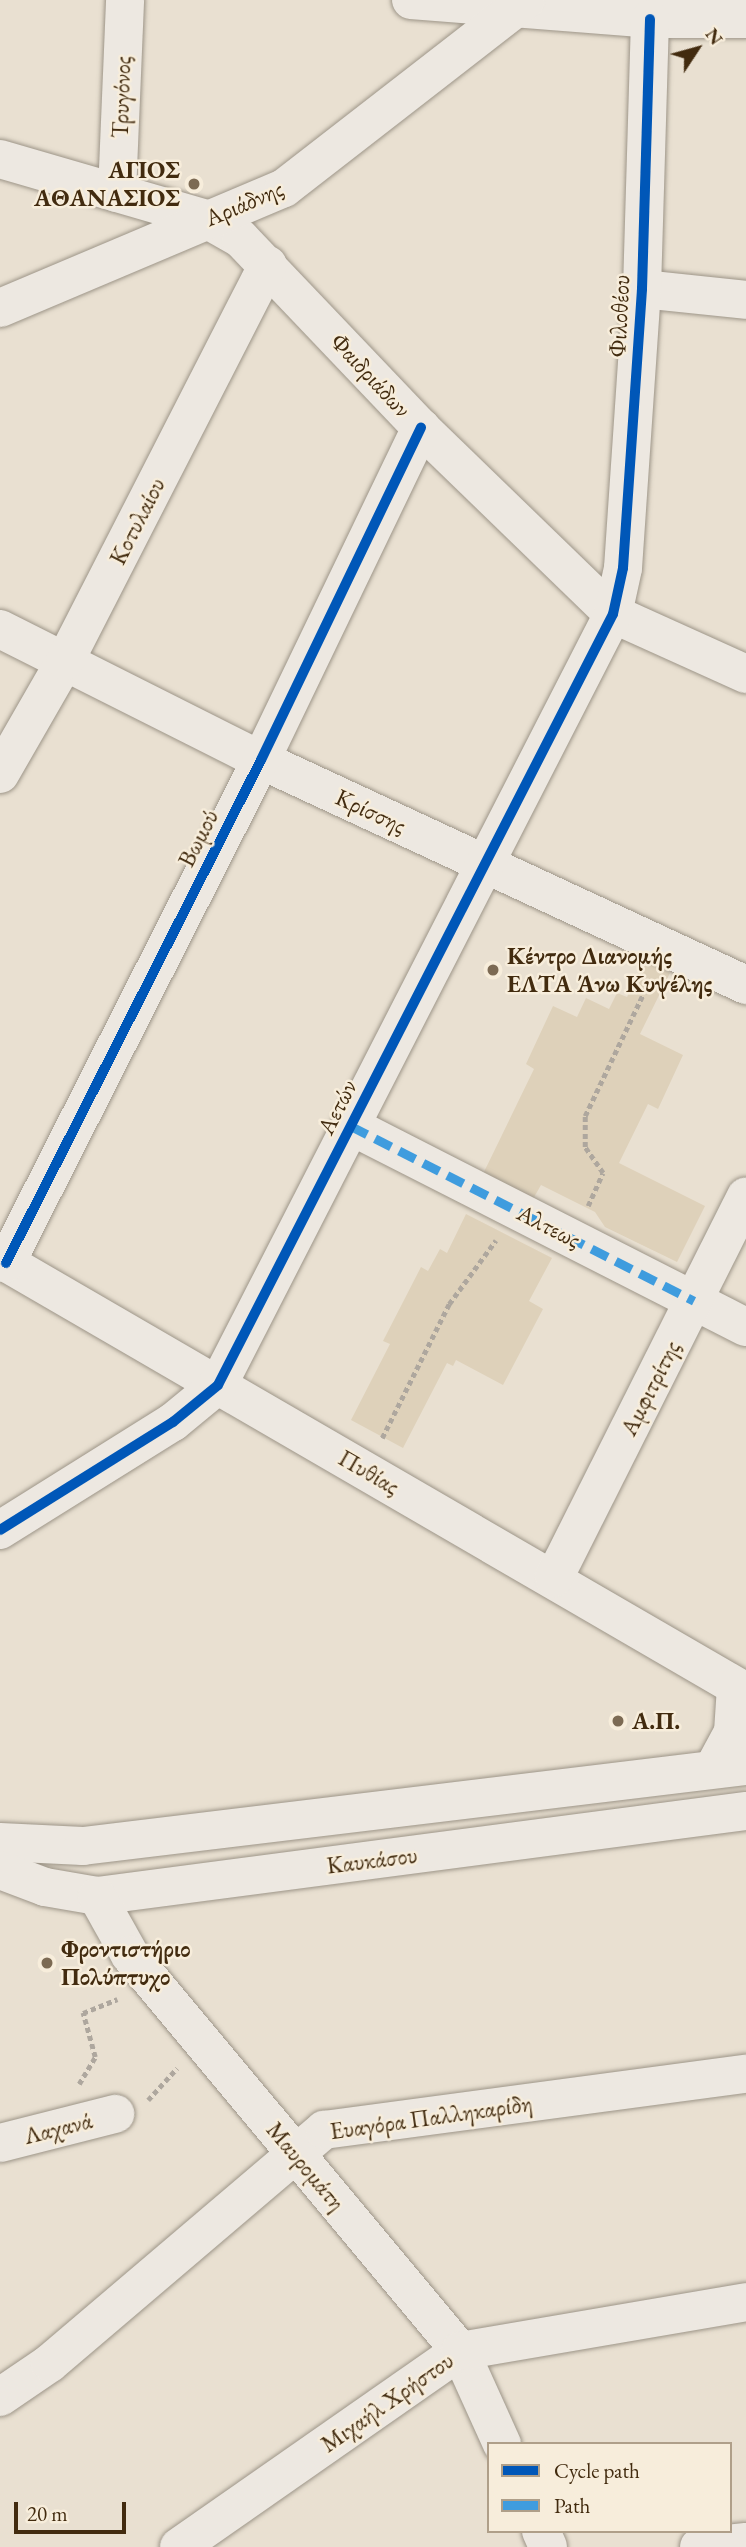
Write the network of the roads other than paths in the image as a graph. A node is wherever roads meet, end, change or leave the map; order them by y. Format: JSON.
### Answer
{"nodes":[{"id":1,"x":125,"y":0,"type":"edge"},
{"id":2,"x":434,"y":2,"type":"edge"},
{"id":3,"x":520,"y":5,"type":"edge"},
{"id":4,"x":650,"y":19,"type":"junction"},
{"id":5,"x":746,"y":19,"type":"edge"},
{"id":6,"x":0,"y":159,"type":"edge"},
{"id":7,"x":117,"y":193,"type":"junction"},
{"id":8,"x":206,"y":219,"type":"junction"},
{"id":9,"x":268,"y":265,"type":"junction"},
{"id":10,"x":642,"y":289,"type":"junction"},
{"id":11,"x":746,"y":300,"type":"edge"},
{"id":12,"x":0,"y":308,"type":"edge"},
{"id":13,"x":421,"y":428,"type":"junction"},
{"id":14,"x":613,"y":614,"type":"junction"},
{"id":15,"x":0,"y":629,"type":"edge"},
{"id":16,"x":65,"y":661,"type":"junction"},
{"id":17,"x":746,"y":674,"type":"edge"},
{"id":18,"x":261,"y":760,"type":"junction"},
{"id":19,"x":0,"y":774,"type":"edge"},
{"id":20,"x":485,"y":864,"type":"junction"},
{"id":21,"x":746,"y":985,"type":"edge"},
{"id":22,"x":351,"y":1126,"type":"junction"},
{"id":23,"x":746,"y":1198,"type":"edge"},
{"id":24,"x":3,"y":1261,"type":"edge"},
{"id":25,"x":694,"y":1301,"type":"junction"},
{"id":26,"x":746,"y":1327,"type":"edge"},
{"id":27,"x":218,"y":1385,"type":"junction"},
{"id":28,"x":0,"y":1530,"type":"edge"},
{"id":29,"x":554,"y":1578,"type":"junction"},
{"id":30,"x":741,"y":1690,"type":"edge"},
{"id":31,"x":729,"y":1767,"type":"edge"},
{"id":32,"x":746,"y":1811,"type":"edge"},
{"id":33,"x":0,"y":1842,"type":"edge"},
{"id":34,"x":0,"y":1870,"type":"edge"},
{"id":35,"x":97,"y":1896,"type":"junction"},
{"id":36,"x":746,"y":2074,"type":"edge"},
{"id":37,"x":116,"y":2114,"type":"road end"},
{"id":38,"x":0,"y":2143,"type":"edge"},
{"id":39,"x":294,"y":2151,"type":"junction"},
{"id":40,"x":746,"y":2302,"type":"edge"},
{"id":41,"x":460,"y":2351,"type":"junction"},
{"id":42,"x":0,"y":2397,"type":"edge"},
{"id":43,"x":501,"y":2442,"type":"edge"},
{"id":44,"x":746,"y":2542,"type":"edge"},
{"id":45,"x":179,"y":2547,"type":"edge"},
{"id":46,"x":699,"y":2547,"type":"edge"}],
"edges":[{"from":1,"to":7,"type":"street","name":"Τρυγόνος"},
{"from":2,"to":3,"type":"street"},
{"from":3,"to":4,"type":"street"},
{"from":3,"to":8,"type":"street","name":"Αριάδνης"},
{"from":4,"to":5,"type":"street"},
{"from":4,"to":10,"type":"street","name":"Φιλοθέου"},
{"from":6,"to":7,"type":"street","name":"Φαιδριάδων"},
{"from":7,"to":8,"type":"street","name":"Φαιδριάδων"},
{"from":8,"to":9,"type":"street","name":"Φαιδριάδων"},
{"from":8,"to":12,"type":"street","name":"Αριάδνης"},
{"from":9,"to":13,"type":"street","name":"Φαιδριάδων"},
{"from":9,"to":16,"type":"street","name":"Κοτυλαίου"},
{"from":10,"to":11,"type":"street"},
{"from":10,"to":14,"type":"street","name":"Φιλοθέου"},
{"from":13,"to":14,"type":"street","name":"Φαιδριάδων"},
{"from":13,"to":18,"type":"street","name":"Βωμού"},
{"from":14,"to":17,"type":"street","name":"Φαιδριάδων"},
{"from":14,"to":20,"type":"street","name":"Αετών"},
{"from":15,"to":16,"type":"street","name":"Κρίσσης"},
{"from":16,"to":18,"type":"street","name":"Κρίσσης"},
{"from":16,"to":19,"type":"street","name":"Κοτυλαίου"},
{"from":18,"to":20,"type":"street","name":"Κρίσσης"},
{"from":18,"to":24,"type":"street","name":"Βωμού"},
{"from":20,"to":21,"type":"street","name":"Κρίσσης"},
{"from":20,"to":22,"type":"street","name":"Αετών"},
{"from":22,"to":25,"type":"street","name":"Αλτεως"},
{"from":22,"to":27,"type":"street","name":"Αετών"},
{"from":23,"to":25,"type":"street","name":"Αμφιτρίτης"},
{"from":24,"to":27,"type":"street","name":"Πυθίας"},
{"from":25,"to":26,"type":"street","name":"Αλτεως"},
{"from":25,"to":29,"type":"street","name":"Αμφιτρίτης"},
{"from":27,"to":28,"type":"street","name":"Αετών"},
{"from":27,"to":29,"type":"street","name":"Πυθίας"},
{"from":29,"to":30,"type":"street","name":"Πυθίας"},
{"from":30,"to":31,"type":"street","name":"Πυθίας"},
{"from":31,"to":33,"type":"street","name":"Καυκάσου"},
{"from":32,"to":35,"type":"street","name":"Καυκάσου"},
{"from":34,"to":35,"type":"street","name":"Καυκάσου"},
{"from":35,"to":39,"type":"street","name":"Μαυρομάτη"},
{"from":36,"to":39,"type":"street","name":"Ευαγόρα Παλληκαρίδη"},
{"from":37,"to":38,"type":"street","name":"Λαχανά"},
{"from":39,"to":41,"type":"street","name":"Μαυρομάτη"},
{"from":39,"to":42,"type":"street","name":"Ευαγόρα Παλληκαρίδη"},
{"from":40,"to":41,"type":"street","name":"Μιχαήλ Χρήστου"},
{"from":41,"to":43,"type":"street","name":"Μαυρομάτη"},
{"from":41,"to":45,"type":"street","name":"Μιχαήλ Χρήστου"},
{"from":44,"to":46,"type":"street"}]}
